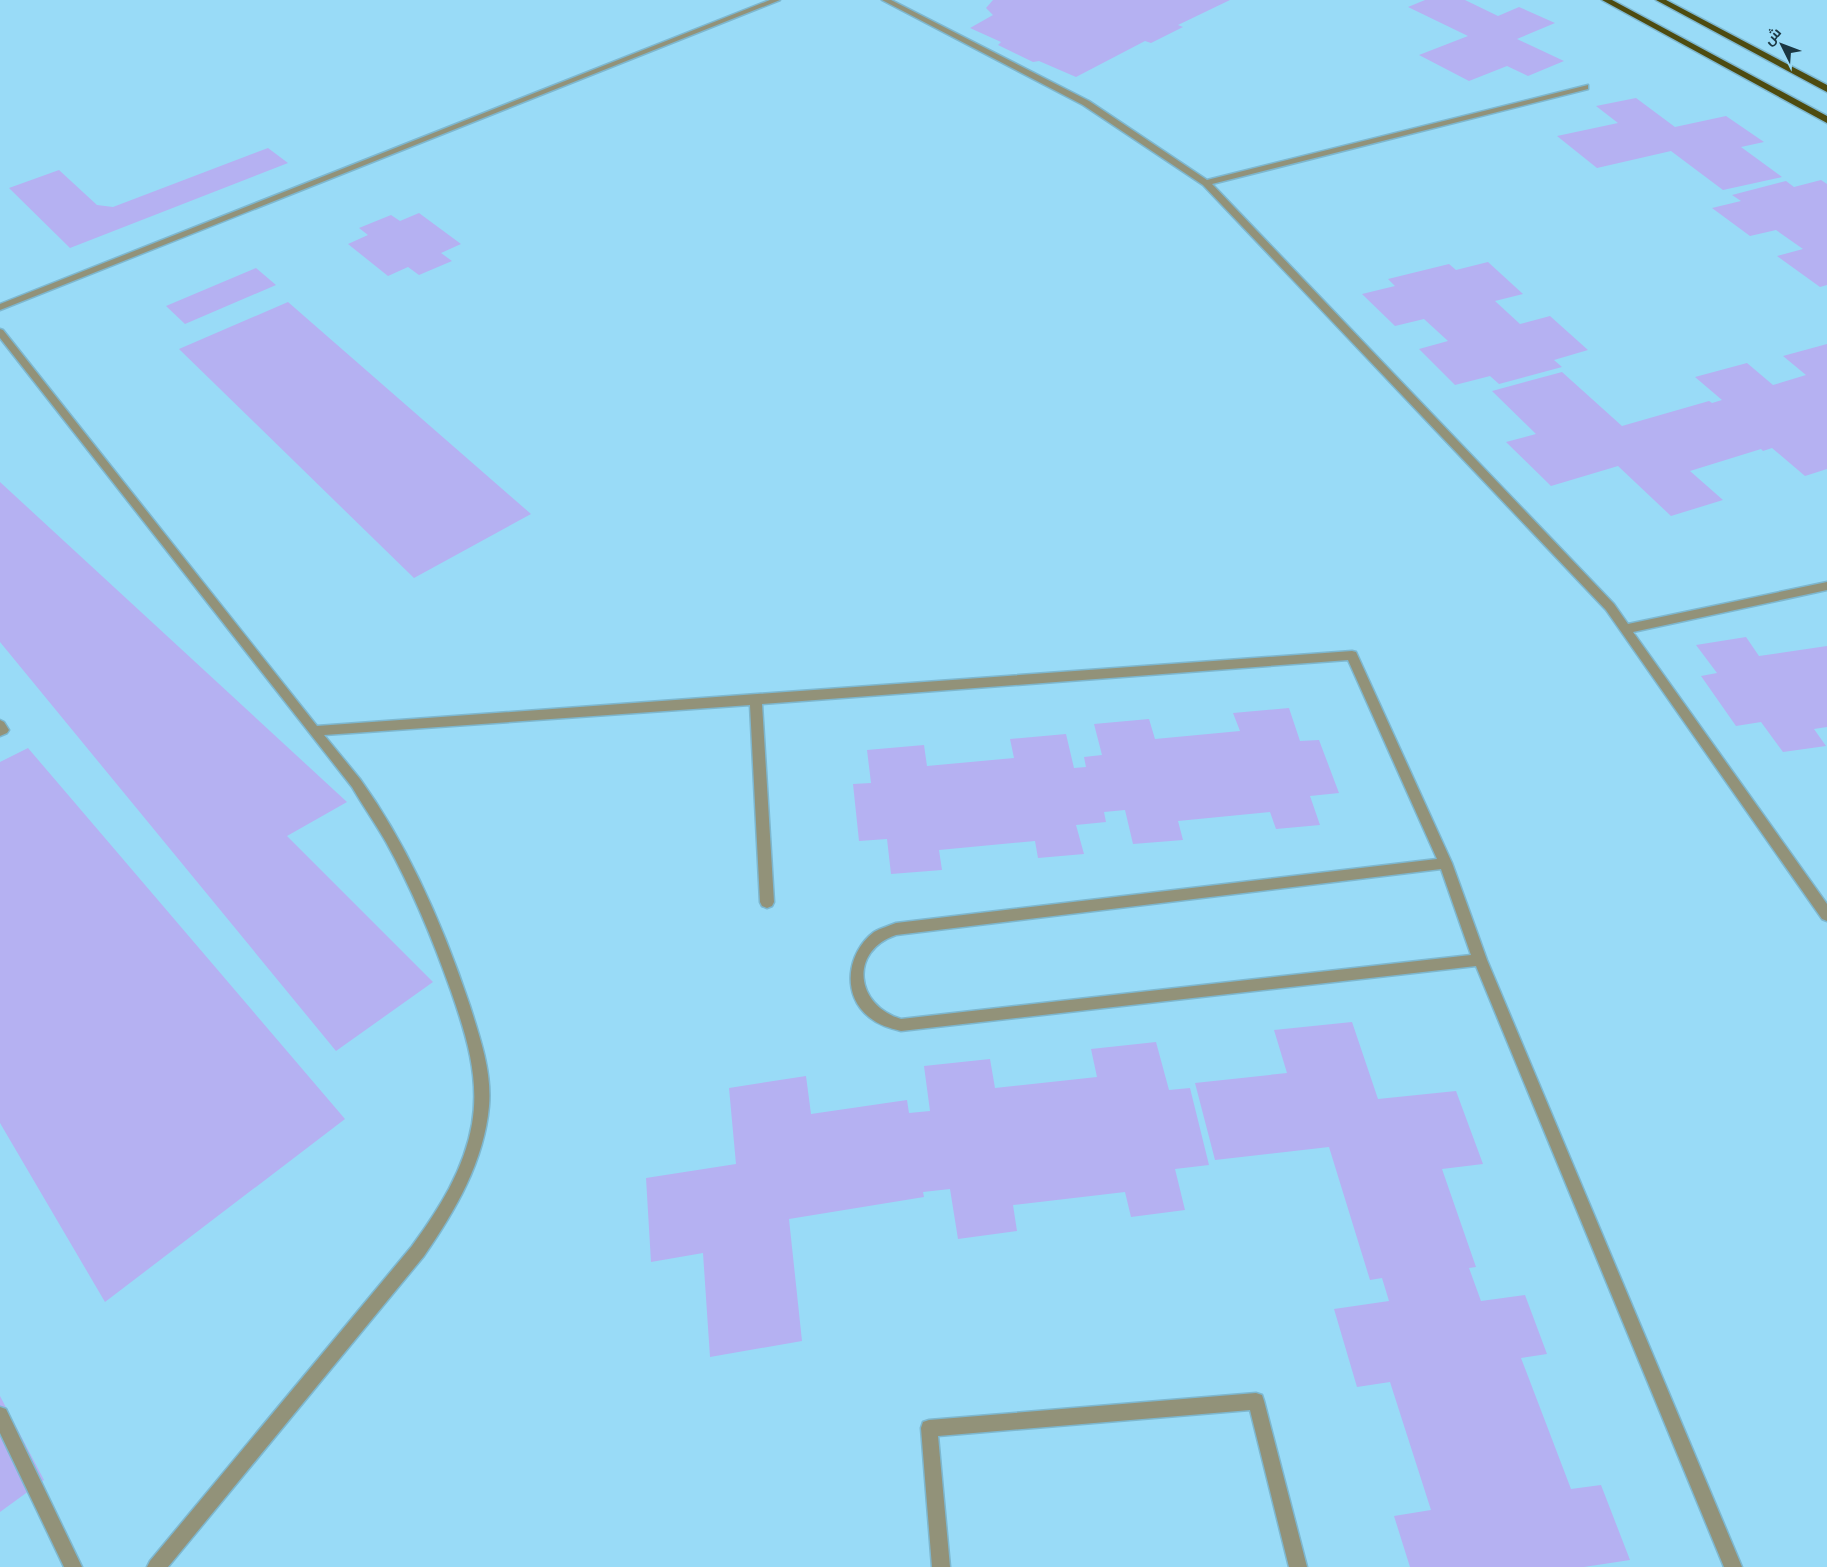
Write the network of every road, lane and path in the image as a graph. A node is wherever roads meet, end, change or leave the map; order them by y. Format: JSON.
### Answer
{"nodes":[{"id":1,"x":776,"y":0,"type":"edge"},
{"id":2,"x":886,"y":0,"type":"edge"},
{"id":3,"x":1606,"y":0,"type":"edge"},
{"id":4,"x":1660,"y":0,"type":"edge"},
{"id":5,"x":1585,"y":87,"type":"dead end"},
{"id":6,"x":1827,"y":90,"type":"edge"},
{"id":7,"x":1827,"y":120,"type":"edge"},
{"id":8,"x":1206,"y":183,"type":"junction"},
{"id":9,"x":0,"y":307,"type":"edge"},
{"id":10,"x":0,"y":332,"type":"edge"},
{"id":11,"x":1827,"y":586,"type":"edge"},
{"id":12,"x":1626,"y":629,"type":"junction"},
{"id":13,"x":756,"y":700,"type":"junction"},
{"id":14,"x":0,"y":725,"type":"edge"},
{"id":15,"x":315,"y":730,"type":"junction"},
{"id":16,"x":0,"y":731,"type":"edge"},
{"id":17,"x":1445,"y":863,"type":"junction"},
{"id":18,"x":767,"y":902,"type":"dead end"},
{"id":19,"x":1827,"y":915,"type":"edge"},
{"id":20,"x":1480,"y":960,"type":"junction"},
{"id":21,"x":0,"y":1415,"type":"edge"},
{"id":22,"x":73,"y":1567,"type":"edge"},
{"id":23,"x":156,"y":1567,"type":"edge"},
{"id":24,"x":941,"y":1567,"type":"edge"},
{"id":25,"x":1298,"y":1567,"type":"edge"},
{"id":26,"x":1733,"y":1567,"type":"edge"}],
"edges":[{"from":1,"to":9,"type":"street"},
{"from":2,"to":8,"type":"street"},
{"from":3,"to":7,"type":"highway"},
{"from":4,"to":6,"type":"highway"},
{"from":5,"to":8,"type":"street"},
{"from":8,"to":12,"type":"street"},
{"from":10,"to":15,"type":"street"},
{"from":11,"to":12,"type":"street"},
{"from":12,"to":19,"type":"street"},
{"from":13,"to":15,"type":"street"},
{"from":13,"to":17,"type":"street"},
{"from":13,"to":18,"type":"street"},
{"from":14,"to":16,"type":"street"},
{"from":15,"to":23,"type":"street"},
{"from":17,"to":20,"type":"street"},
{"from":17,"to":20,"type":"street"},
{"from":20,"to":26,"type":"street"},
{"from":21,"to":22,"type":"street"},
{"from":24,"to":25,"type":"street"}]}
